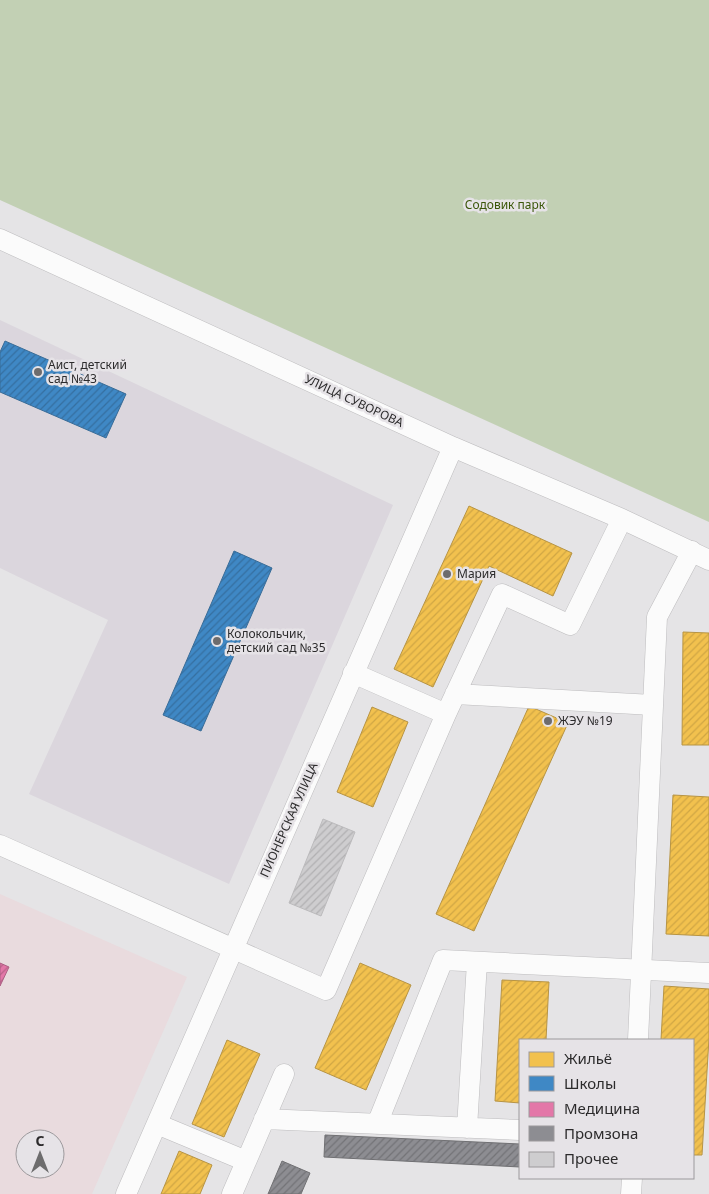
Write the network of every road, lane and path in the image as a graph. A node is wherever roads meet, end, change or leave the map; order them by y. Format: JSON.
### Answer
{"nodes":[{"id":1,"x":0,"y":239,"type":"edge"},
{"id":2,"x":453,"y":447,"type":"junction"},
{"id":3,"x":622,"y":519,"type":"junction"},
{"id":4,"x":701,"y":555,"type":"edge"},
{"id":5,"x":353,"y":673,"type":"junction"},
{"id":6,"x":455,"y":694,"type":"junction"},
{"id":7,"x":653,"y":705,"type":"junction"},
{"id":8,"x":446,"y":714,"type":"junction"},
{"id":9,"x":0,"y":845,"type":"edge"},
{"id":10,"x":233,"y":949,"type":"junction"},
{"id":11,"x":477,"y":962,"type":"junction"},
{"id":12,"x":642,"y":969,"type":"junction"},
{"id":13,"x":709,"y":973,"type":"edge"},
{"id":14,"x":638,"y":1039,"type":"edge"},
{"id":15,"x":284,"y":1074,"type":"dead end"},
{"id":16,"x":264,"y":1119,"type":"junction"},
{"id":17,"x":157,"y":1124,"type":"junction"},
{"id":18,"x":377,"y":1124,"type":"junction"},
{"id":19,"x":467,"y":1128,"type":"junction"},
{"id":20,"x":519,"y":1130,"type":"edge"},
{"id":21,"x":246,"y":1161,"type":"junction"},
{"id":22,"x":632,"y":1179,"type":"edge"},
{"id":23,"x":126,"y":1194,"type":"edge"},
{"id":24,"x":232,"y":1194,"type":"edge"},
{"id":25,"x":631,"y":1194,"type":"edge"}],
"edges":[{"from":1,"to":2,"type":"street","name":"УЛИЦА СУВОРОВА"},
{"from":2,"to":3,"type":"street","name":"УЛИЦА СУВОРОВА"},
{"from":2,"to":5,"type":"street","name":"ПИОНЕРСКАЯ УЛИЦА"},
{"from":3,"to":4,"type":"street","name":"УЛИЦА СУВОРОВА"},
{"from":3,"to":6,"type":"street"},
{"from":4,"to":7,"type":"street"},
{"from":5,"to":8,"type":"street"},
{"from":5,"to":10,"type":"street","name":"ПИОНЕРСКАЯ УЛИЦА"},
{"from":6,"to":7,"type":"street"},
{"from":6,"to":8,"type":"street"},
{"from":7,"to":12,"type":"street"},
{"from":8,"to":10,"type":"street"},
{"from":9,"to":10,"type":"street"},
{"from":10,"to":17,"type":"street","name":"ПИОНЕРСКАЯ УЛИЦА"},
{"from":11,"to":12,"type":"street"},
{"from":11,"to":18,"type":"street"},
{"from":11,"to":19,"type":"street"},
{"from":12,"to":13,"type":"street"},
{"from":12,"to":14,"type":"street"},
{"from":15,"to":16,"type":"street"},
{"from":16,"to":18,"type":"street"},
{"from":16,"to":21,"type":"street"},
{"from":17,"to":21,"type":"street"},
{"from":17,"to":23,"type":"street","name":"ПИОНЕРСКАЯ УЛИЦА"},
{"from":18,"to":19,"type":"street"},
{"from":19,"to":20,"type":"street"},
{"from":21,"to":24,"type":"street"},
{"from":22,"to":25,"type":"street"}]}
